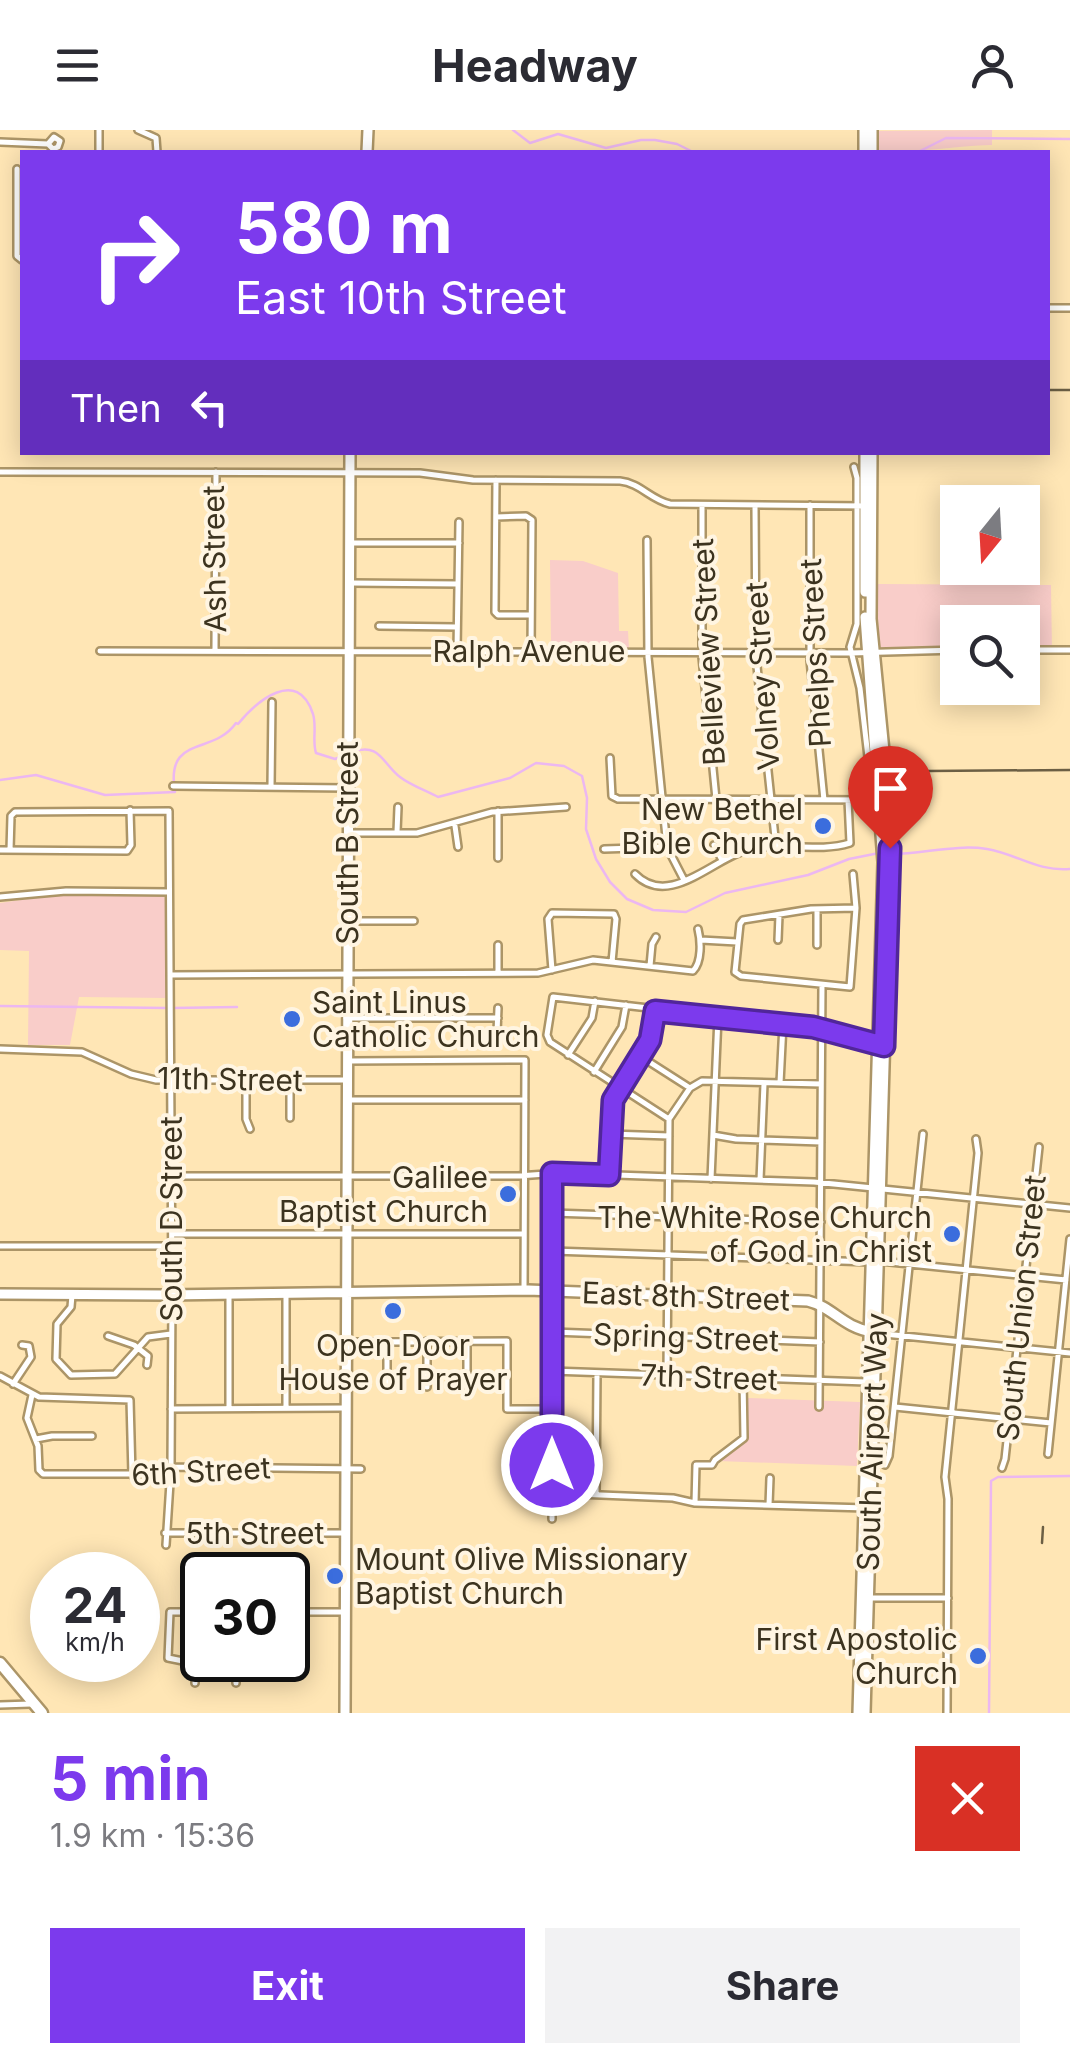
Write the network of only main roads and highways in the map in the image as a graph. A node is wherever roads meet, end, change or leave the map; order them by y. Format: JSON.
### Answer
{"nodes":[{"id":1,"x":0,"y":1663,"type":"edge"},
{"id":2,"x":38,"y":1708,"type":"edge"}],
"edges":[{"from":1,"to":2,"type":"main road"}]}
